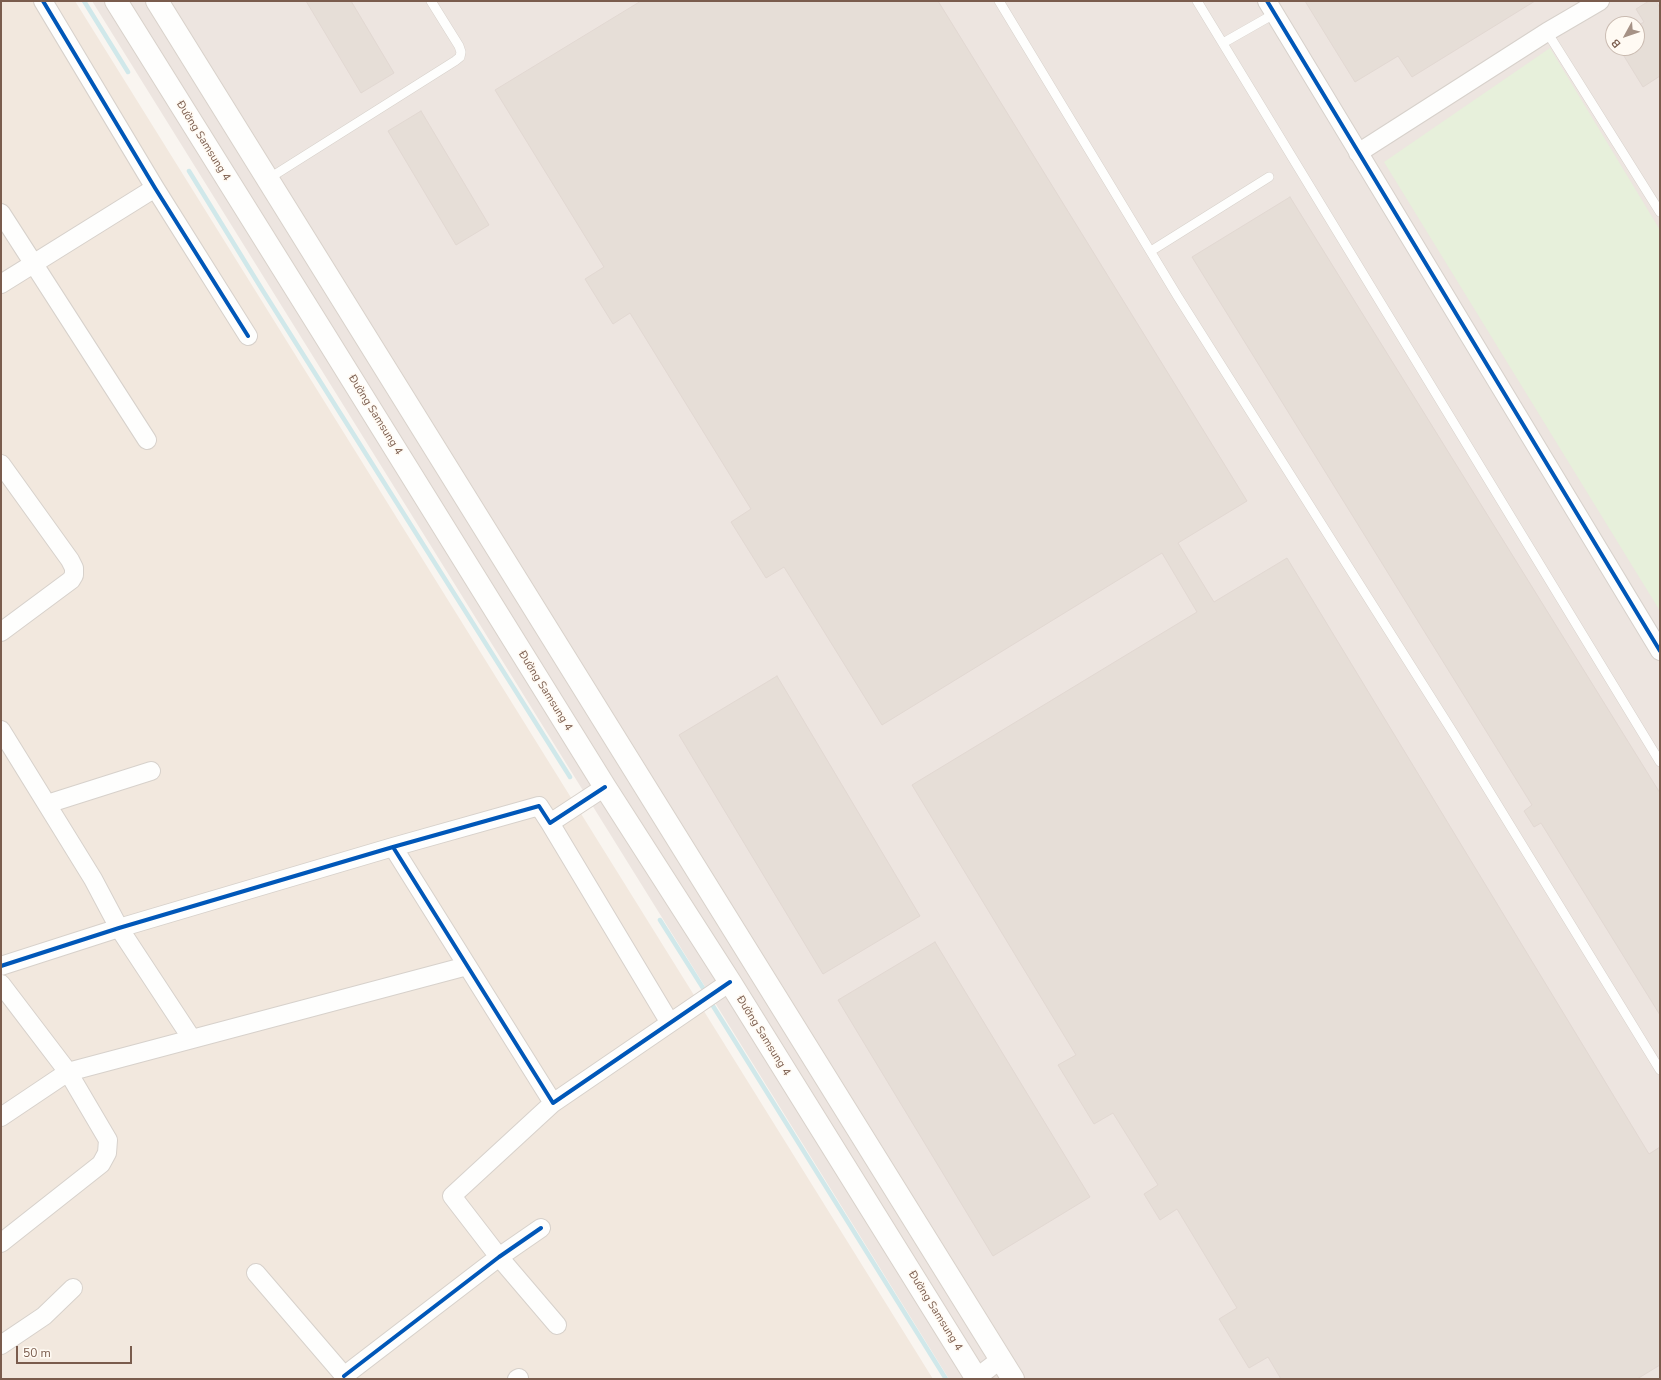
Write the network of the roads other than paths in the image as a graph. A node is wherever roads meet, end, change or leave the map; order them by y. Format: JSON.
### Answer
{"nodes":[{"id":1,"x":43,"y":1,"type":"edge"},
{"id":2,"x":116,"y":1,"type":"edge"},
{"id":3,"x":157,"y":1,"type":"edge"},
{"id":4,"x":431,"y":1,"type":"edge"},
{"id":5,"x":999,"y":1,"type":"edge"},
{"id":6,"x":1197,"y":1,"type":"edge"},
{"id":7,"x":1600,"y":1,"type":"edge"},
{"id":8,"x":1271,"y":7,"type":"edge"},
{"id":9,"x":172,"y":26,"type":"junction"},
{"id":10,"x":1547,"y":32,"type":"junction"},
{"id":11,"x":1223,"y":43,"type":"junction"},
{"id":12,"x":142,"y":44,"type":"junction"},
{"id":13,"x":1358,"y":153,"type":"junction"},
{"id":14,"x":1269,"y":177,"type":"dead end"},
{"id":15,"x":268,"y":179,"type":"junction"},
{"id":16,"x":154,"y":188,"type":"junction"},
{"id":17,"x":239,"y":198,"type":"junction"},
{"id":18,"x":1660,"y":212,"type":"edge"},
{"id":19,"x":1,"y":213,"type":"edge"},
{"id":20,"x":1151,"y":251,"type":"junction"},
{"id":21,"x":32,"y":264,"type":"junction"},
{"id":22,"x":1,"y":284,"type":"edge"},
{"id":23,"x":248,"y":336,"type":"dead end"},
{"id":24,"x":147,"y":440,"type":"dead end"},
{"id":25,"x":1,"y":464,"type":"edge"},
{"id":26,"x":1,"y":632,"type":"edge"},
{"id":27,"x":1660,"y":651,"type":"edge"},
{"id":28,"x":567,"y":661,"type":"junction"},
{"id":29,"x":538,"y":679,"type":"junction"},
{"id":30,"x":1,"y":730,"type":"edge"},
{"id":31,"x":1660,"y":762,"type":"edge"},
{"id":32,"x":634,"y":769,"type":"junction"},
{"id":33,"x":151,"y":771,"type":"dead end"},
{"id":34,"x":605,"y":787,"type":"junction"},
{"id":35,"x":47,"y":804,"type":"junction"},
{"id":36,"x":550,"y":823,"type":"junction"},
{"id":37,"x":393,"y":847,"type":"junction"},
{"id":38,"x":119,"y":928,"type":"junction"},
{"id":39,"x":1,"y":966,"type":"edge"},
{"id":40,"x":468,"y":966,"type":"junction"},
{"id":41,"x":730,"y":982,"type":"junction"},
{"id":42,"x":1,"y":984,"type":"edge"},
{"id":43,"x":670,"y":1023,"type":"junction"},
{"id":44,"x":192,"y":1039,"type":"junction"},
{"id":45,"x":1660,"y":1070,"type":"edge"},
{"id":46,"x":68,"y":1072,"type":"junction"},
{"id":47,"x":553,"y":1103,"type":"junction"},
{"id":48,"x":1,"y":1117,"type":"edge"},
{"id":49,"x":540,"y":1228,"type":"dead end"},
{"id":50,"x":1,"y":1243,"type":"edge"},
{"id":51,"x":500,"y":1257,"type":"junction"},
{"id":52,"x":256,"y":1273,"type":"dead end"},
{"id":53,"x":73,"y":1288,"type":"dead end"},
{"id":54,"x":557,"y":1325,"type":"dead end"},
{"id":55,"x":1,"y":1345,"type":"edge"},
{"id":56,"x":1001,"y":1359,"type":"junction"},
{"id":57,"x":345,"y":1377,"type":"edge"},
{"id":58,"x":976,"y":1379,"type":"edge"},
{"id":59,"x":1013,"y":1379,"type":"edge"}],
"edges":[{"from":1,"to":16,"type":"street"},
{"from":2,"to":12,"type":"main road","name":"Đường Samsung 4"},
{"from":3,"to":9,"type":"main road"},
{"from":4,"to":15,"type":"lane"},
{"from":5,"to":20,"type":"lane"},
{"from":6,"to":11,"type":"lane"},
{"from":7,"to":10,"type":"street"},
{"from":8,"to":11,"type":"lane"},
{"from":8,"to":13,"type":"street"},
{"from":9,"to":12,"type":"main road"},
{"from":9,"to":15,"type":"main road"},
{"from":10,"to":13,"type":"street"},
{"from":10,"to":18,"type":"lane"},
{"from":11,"to":31,"type":"lane"},
{"from":12,"to":17,"type":"main road","name":"Đường Samsung 4"},
{"from":13,"to":27,"type":"street"},
{"from":14,"to":20,"type":"lane"},
{"from":15,"to":17,"type":"main road"},
{"from":15,"to":28,"type":"main road"},
{"from":16,"to":21,"type":"street"},
{"from":16,"to":23,"type":"street"},
{"from":17,"to":29,"type":"main road","name":"Đường Samsung 4"},
{"from":19,"to":21,"type":"street"},
{"from":20,"to":45,"type":"lane"},
{"from":21,"to":22,"type":"street"},
{"from":21,"to":24,"type":"street"},
{"from":25,"to":26,"type":"street"},
{"from":28,"to":29,"type":"main road"},
{"from":28,"to":32,"type":"main road"},
{"from":29,"to":34,"type":"main road","name":"Đường Samsung 4"},
{"from":30,"to":35,"type":"street"},
{"from":32,"to":34,"type":"main road"},
{"from":32,"to":56,"type":"main road"},
{"from":33,"to":35,"type":"street"},
{"from":34,"to":36,"type":"street"},
{"from":34,"to":41,"type":"main road","name":"Đường Samsung 4"},
{"from":35,"to":38,"type":"street"},
{"from":36,"to":37,"type":"street"},
{"from":36,"to":43,"type":"street"},
{"from":37,"to":38,"type":"street"},
{"from":37,"to":40,"type":"street"},
{"from":38,"to":39,"type":"street"},
{"from":38,"to":44,"type":"street"},
{"from":40,"to":44,"type":"street"},
{"from":40,"to":47,"type":"street"},
{"from":41,"to":43,"type":"street"},
{"from":41,"to":58,"type":"main road","name":"Đường Samsung 4"},
{"from":42,"to":46,"type":"street"},
{"from":43,"to":47,"type":"street"},
{"from":44,"to":46,"type":"street"},
{"from":46,"to":48,"type":"street"},
{"from":46,"to":50,"type":"street"},
{"from":47,"to":51,"type":"street"},
{"from":49,"to":51,"type":"street"},
{"from":51,"to":54,"type":"street"},
{"from":51,"to":57,"type":"street"},
{"from":52,"to":57,"type":"street"},
{"from":53,"to":55,"type":"street"},
{"from":56,"to":58,"type":"street"},
{"from":56,"to":59,"type":"main road"}]}
